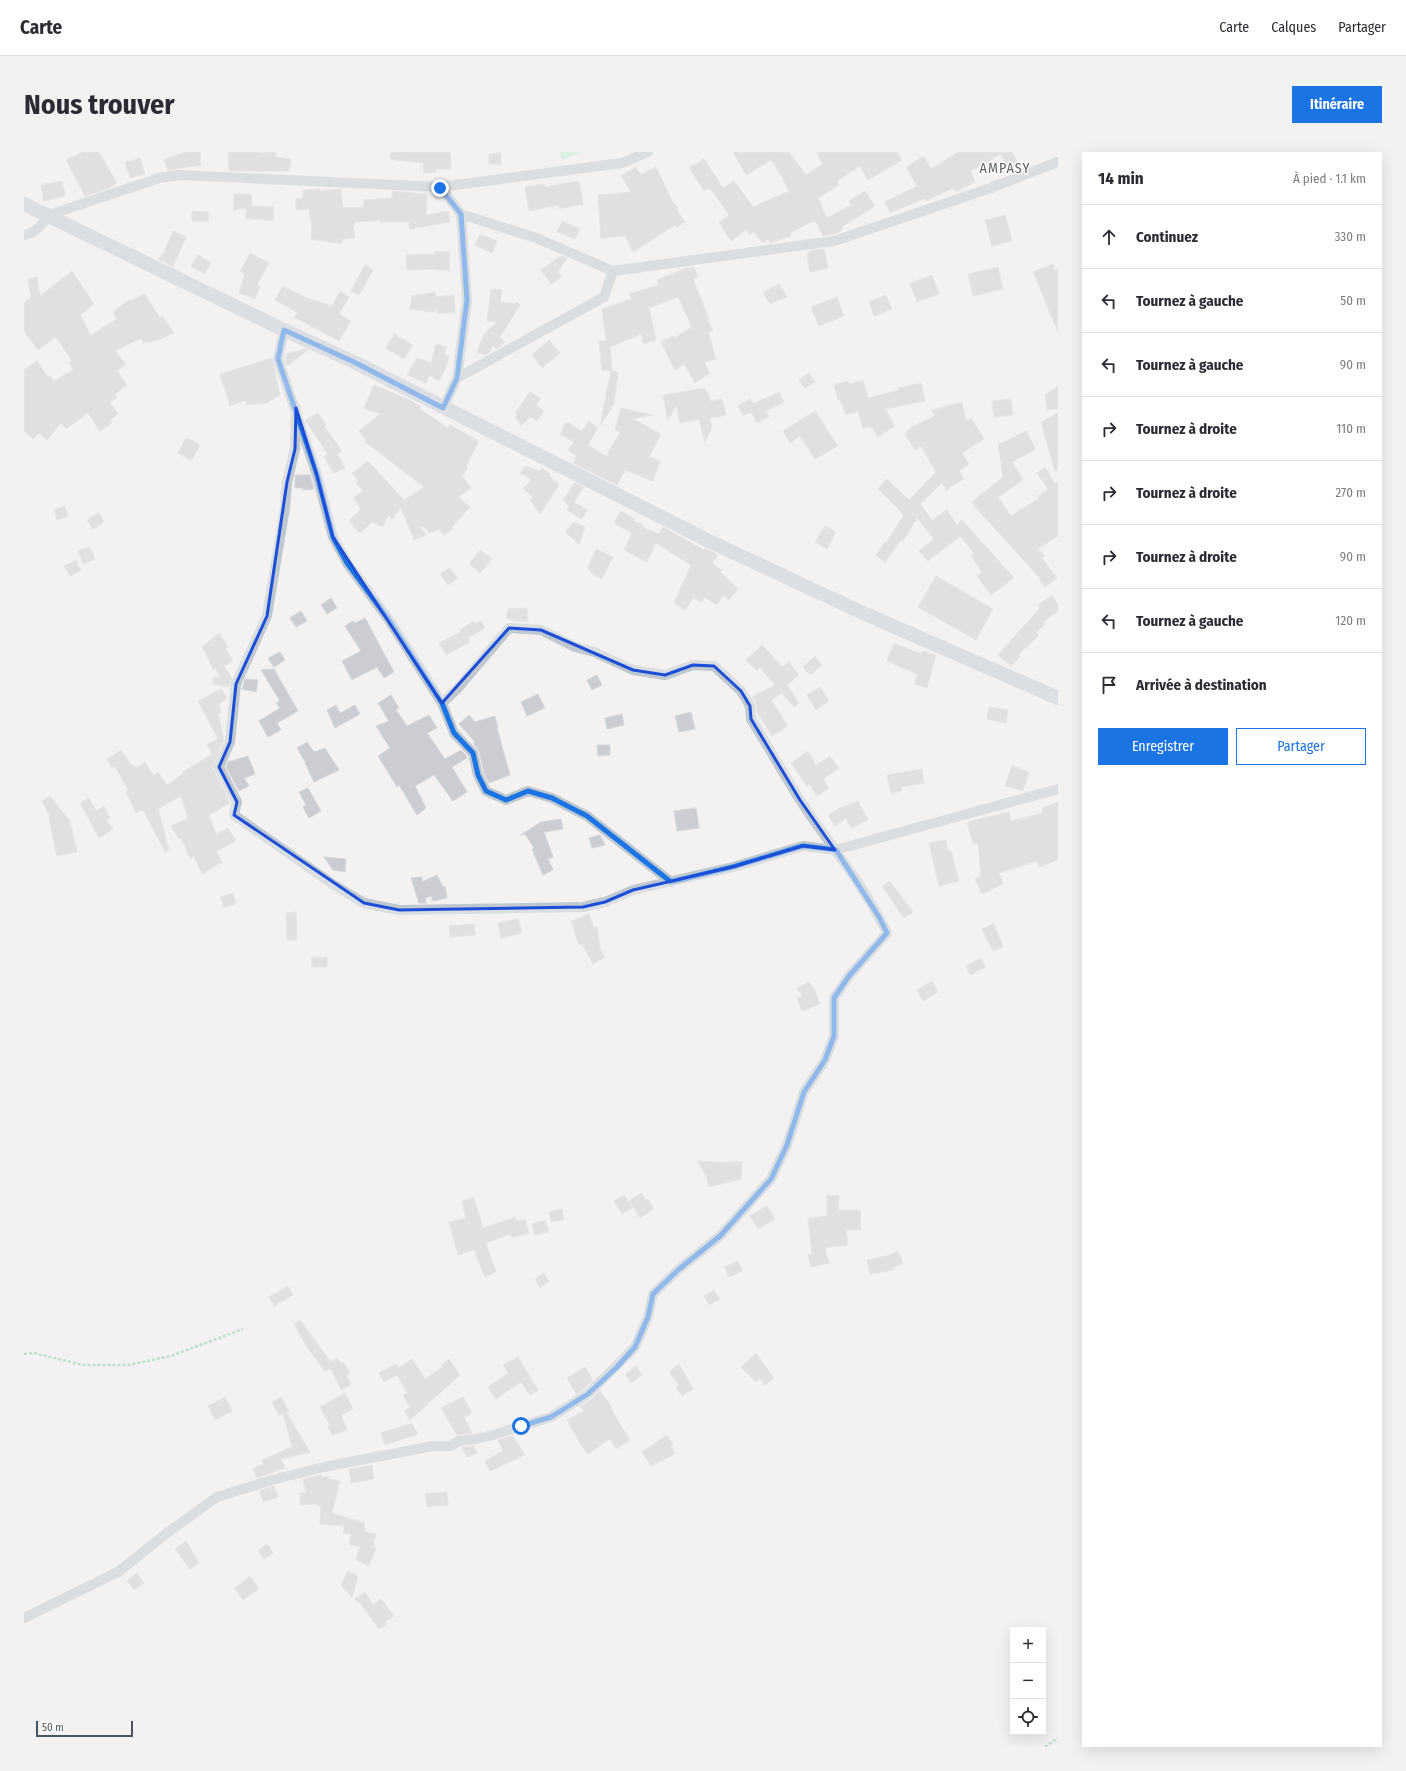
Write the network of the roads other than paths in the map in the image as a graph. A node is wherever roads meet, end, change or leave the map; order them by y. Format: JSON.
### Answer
{"nodes":[{"id":1,"x":648,"y":152,"type":"edge"},
{"id":2,"x":1058,"y":162,"type":"edge"},
{"id":3,"x":440,"y":188,"type":"junction"},
{"id":4,"x":24,"y":204,"type":"edge"},
{"id":5,"x":461,"y":214,"type":"junction"},
{"id":6,"x":49,"y":215,"type":"junction"},
{"id":7,"x":24,"y":235,"type":"edge"},
{"id":8,"x":613,"y":271,"type":"junction"},
{"id":9,"x":284,"y":330,"type":"junction"},
{"id":10,"x":457,"y":378,"type":"junction"},
{"id":11,"x":296,"y":408,"type":"junction"},
{"id":12,"x":443,"y":408,"type":"junction"},
{"id":13,"x":1058,"y":698,"type":"edge"},
{"id":14,"x":442,"y":703,"type":"junction"},
{"id":15,"x":1058,"y":788,"type":"edge"},
{"id":16,"x":836,"y":850,"type":"junction"},
{"id":17,"x":671,"y":882,"type":"junction"},
{"id":18,"x":24,"y":1618,"type":"edge"}],
"edges":[{"from":1,"to":3,"type":"street"},
{"from":2,"to":8,"type":"street"},
{"from":3,"to":5,"type":"street"},
{"from":3,"to":6,"type":"street"},
{"from":4,"to":6,"type":"street"},
{"from":5,"to":8,"type":"street"},
{"from":5,"to":10,"type":"street"},
{"from":6,"to":7,"type":"street"},
{"from":6,"to":9,"type":"street"},
{"from":8,"to":10,"type":"street"},
{"from":9,"to":11,"type":"street"},
{"from":9,"to":12,"type":"street"},
{"from":10,"to":12,"type":"street"},
{"from":11,"to":14,"type":"street"},
{"from":11,"to":17,"type":"street"},
{"from":12,"to":13,"type":"street"},
{"from":14,"to":16,"type":"street"},
{"from":14,"to":17,"type":"street"},
{"from":15,"to":16,"type":"street"},
{"from":16,"to":17,"type":"street"},
{"from":16,"to":18,"type":"street"}]}
